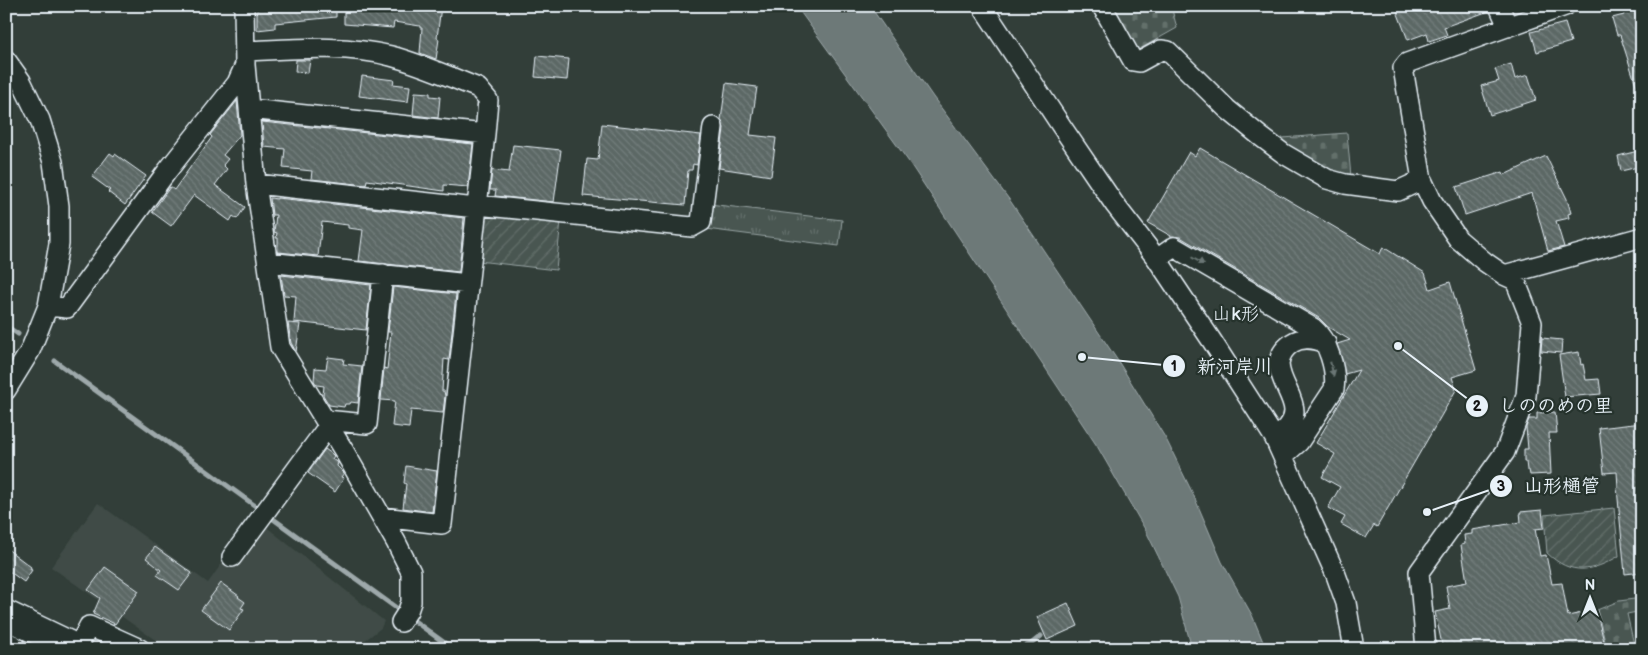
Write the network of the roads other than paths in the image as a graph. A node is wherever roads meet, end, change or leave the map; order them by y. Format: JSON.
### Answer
{"nodes":[{"id":1,"x":244,"y":6,"type":"edge"},
{"id":2,"x":982,"y":6,"type":"edge"},
{"id":3,"x":1102,"y":6,"type":"edge"},
{"id":4,"x":1500,"y":6,"type":"edge"},
{"id":5,"x":1565,"y":6,"type":"edge"},
{"id":6,"x":1508,"y":27,"type":"junction"},
{"id":7,"x":245,"y":58,"type":"junction"},
{"id":8,"x":6,"y":60,"type":"edge"},
{"id":9,"x":249,"y":109,"type":"junction"},
{"id":10,"x":714,"y":127,"type":"dead end"},
{"id":11,"x":486,"y":134,"type":"junction"},
{"id":12,"x":1422,"y":180,"type":"junction"},
{"id":13,"x":256,"y":184,"type":"junction"},
{"id":14,"x":477,"y":206,"type":"junction"},
{"id":15,"x":1642,"y":237,"type":"edge"},
{"id":16,"x":1156,"y":259,"type":"junction"},
{"id":17,"x":268,"y":262,"type":"junction"},
{"id":18,"x":383,"y":274,"type":"junction"},
{"id":19,"x":1504,"y":275,"type":"junction"},
{"id":20,"x":468,"y":284,"type":"junction"},
{"id":21,"x":48,"y":306,"type":"junction"},
{"id":22,"x":1326,"y":343,"type":"junction"},
{"id":23,"x":6,"y":390,"type":"edge"},
{"id":24,"x":327,"y":423,"type":"junction"},
{"id":25,"x":1274,"y":437,"type":"junction"},
{"id":26,"x":1283,"y":456,"type":"junction"},
{"id":27,"x":382,"y":517,"type":"junction"},
{"id":28,"x":232,"y":557,"type":"dead end"},
{"id":29,"x":6,"y":615,"type":"edge"},
{"id":30,"x":404,"y":616,"type":"dead end"},
{"id":31,"x":6,"y":647,"type":"edge"},
{"id":32,"x":11,"y":649,"type":"edge"},
{"id":33,"x":77,"y":649,"type":"edge"},
{"id":34,"x":140,"y":649,"type":"edge"},
{"id":35,"x":1354,"y":649,"type":"edge"},
{"id":36,"x":1426,"y":649,"type":"edge"}],
"edges":[{"from":1,"to":7,"type":"street"},
{"from":2,"to":16,"type":"street"},
{"from":3,"to":12,"type":"street"},
{"from":4,"to":6,"type":"street"},
{"from":5,"to":6,"type":"street"},
{"from":6,"to":12,"type":"street"},
{"from":7,"to":9,"type":"street"},
{"from":7,"to":11,"type":"street"},
{"from":7,"to":21,"type":"street"},
{"from":8,"to":21,"type":"street"},
{"from":9,"to":11,"type":"street"},
{"from":9,"to":13,"type":"street"},
{"from":10,"to":14,"type":"street"},
{"from":11,"to":14,"type":"street"},
{"from":12,"to":19,"type":"street"},
{"from":13,"to":14,"type":"street"},
{"from":13,"to":17,"type":"street"},
{"from":14,"to":20,"type":"street"},
{"from":15,"to":19,"type":"street"},
{"from":16,"to":22,"type":"street","one_way":true},
{"from":16,"to":25,"type":"street"},
{"from":17,"to":18,"type":"street"},
{"from":17,"to":24,"type":"street"},
{"from":18,"to":20,"type":"street"},
{"from":18,"to":24,"type":"street"},
{"from":19,"to":36,"type":"street"},
{"from":20,"to":27,"type":"street"},
{"from":21,"to":23,"type":"street"},
{"from":22,"to":25,"type":"street"},
{"from":22,"to":26,"type":"street","one_way":true},
{"from":24,"to":27,"type":"street"},
{"from":24,"to":28,"type":"street"},
{"from":25,"to":26,"type":"street"},
{"from":26,"to":35,"type":"street"},
{"from":27,"to":30,"type":"street"},
{"from":29,"to":33,"type":"highway"},
{"from":31,"to":32,"type":"highway"},
{"from":33,"to":34,"type":"street"}]}
